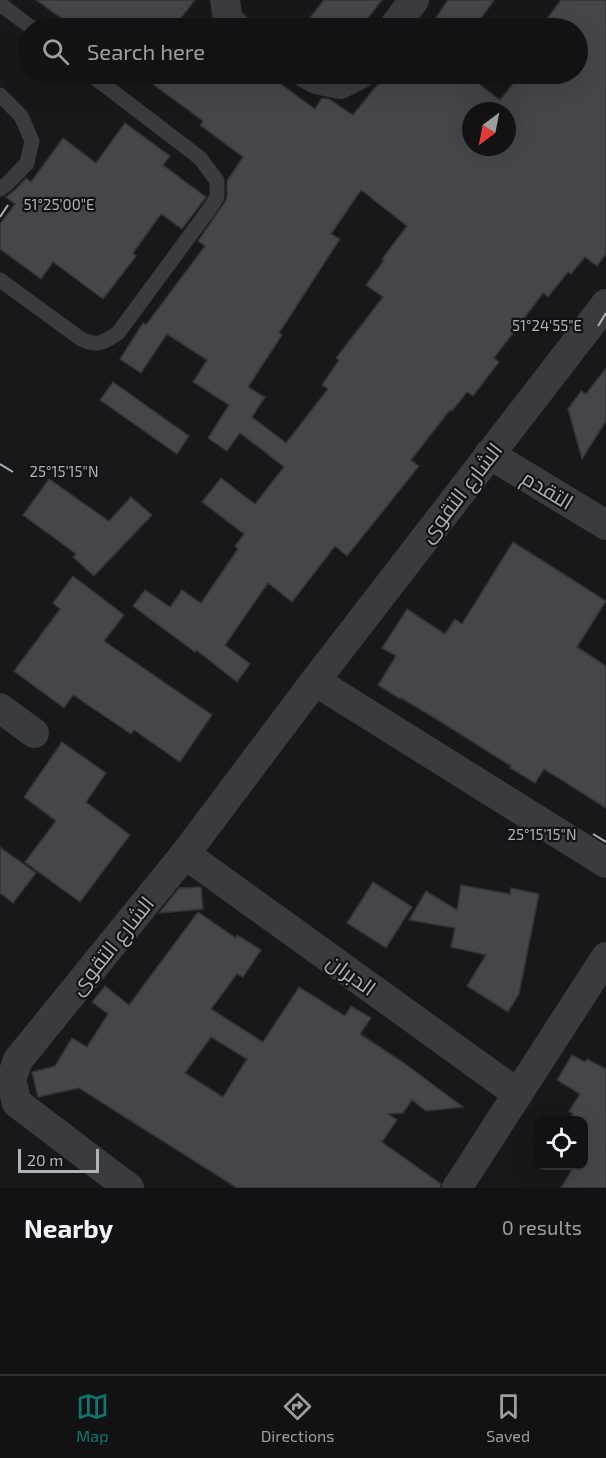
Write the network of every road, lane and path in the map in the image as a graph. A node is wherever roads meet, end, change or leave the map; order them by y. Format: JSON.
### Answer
{"nodes":[{"id":1,"x":225,"y":0,"type":"edge"},
{"id":2,"x":414,"y":0,"type":"edge"},
{"id":3,"x":0,"y":4,"type":"edge"},
{"id":4,"x":19,"y":18,"type":"edge"},
{"id":5,"x":228,"y":18,"type":"edge"},
{"id":6,"x":400,"y":18,"type":"edge"},
{"id":7,"x":103,"y":84,"type":"edge"},
{"id":8,"x":0,"y":95,"type":"edge"},
{"id":9,"x":0,"y":189,"type":"edge"},
{"id":10,"x":0,"y":280,"type":"edge"},
{"id":11,"x":606,"y":303,"type":"edge"},
{"id":12,"x":489,"y":454,"type":"junction"},
{"id":13,"x":606,"y":525,"type":"edge"},
{"id":14,"x":315,"y":681,"type":"junction"},
{"id":15,"x":0,"y":708,"type":"edge"},
{"id":16,"x":34,"y":733,"type":"dead end"},
{"id":17,"x":185,"y":854,"type":"junction"},
{"id":18,"x":606,"y":863,"type":"edge"},
{"id":19,"x":606,"y":957,"type":"edge"},
{"id":20,"x":518,"y":1094,"type":"junction"},
{"id":21,"x":129,"y":1188,"type":"edge"},
{"id":22,"x":457,"y":1188,"type":"edge"}],
"edges":[{"from":1,"to":5,"type":"street"},
{"from":2,"to":6,"type":"street"},
{"from":3,"to":4,"type":"lane"},
{"from":7,"to":10,"type":"lane"},
{"from":8,"to":9,"type":"lane"},
{"from":11,"to":12,"type":"street","name":"الشارع التقوى"},
{"from":12,"to":13,"type":"street","name":"التقدم"},
{"from":12,"to":14,"type":"street","name":"الشارع التقوى"},
{"from":14,"to":17,"type":"street","name":"الشارع التقوى"},
{"from":14,"to":18,"type":"street"},
{"from":15,"to":16,"type":"street"},
{"from":17,"to":20,"type":"street","name":"الدبران"},
{"from":17,"to":21,"type":"street","name":"الشارع التقوى"},
{"from":19,"to":20,"type":"street"},
{"from":20,"to":22,"type":"street"}]}
